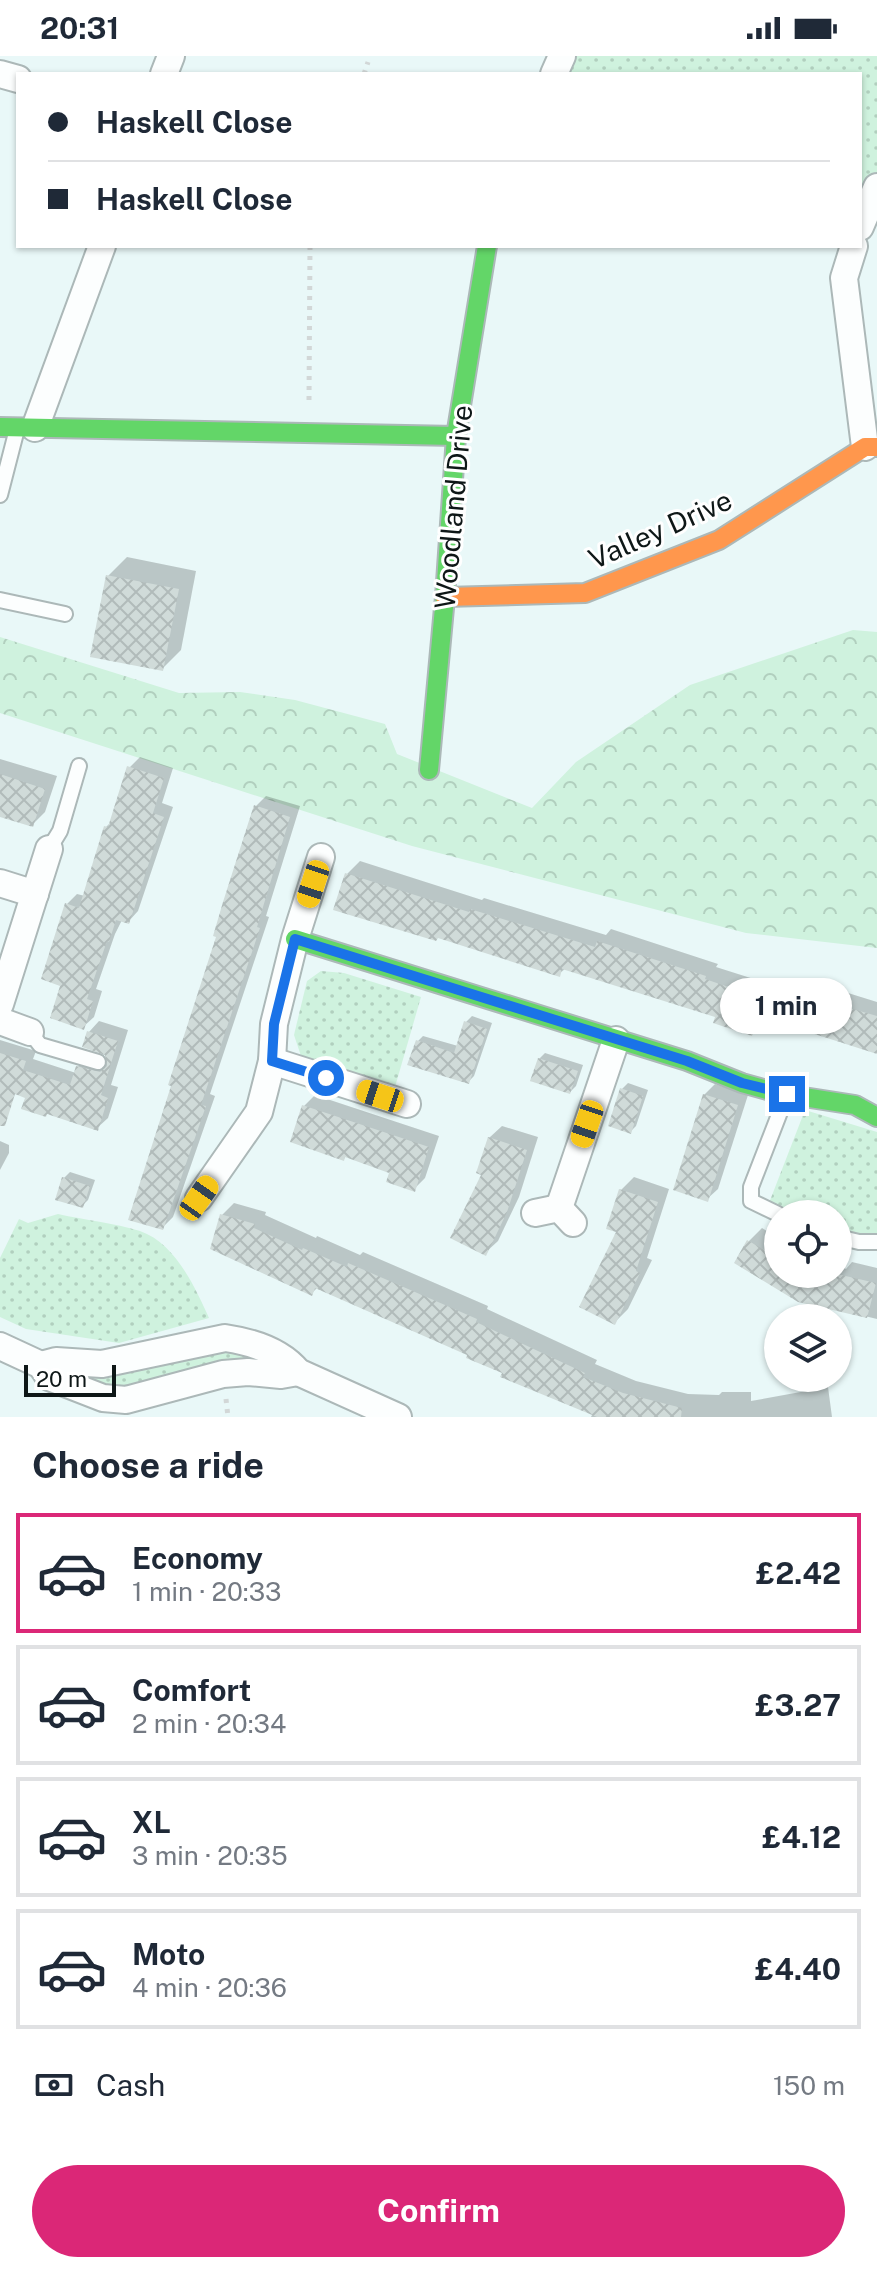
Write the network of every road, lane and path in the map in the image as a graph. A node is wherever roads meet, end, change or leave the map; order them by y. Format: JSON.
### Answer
{"nodes":[{"id":1,"x":368,"y":62,"type":"dead end"},
{"id":2,"x":365,"y":72,"type":"edge"},
{"id":3,"x":877,"y":187,"type":"edge"},
{"id":4,"x":862,"y":222,"type":"edge"},
{"id":5,"x":101,"y":248,"type":"edge"},
{"id":6,"x":310,"y":248,"type":"edge"},
{"id":7,"x":487,"y":248,"type":"edge"},
{"id":8,"x":853,"y":248,"type":"edge"},
{"id":9,"x":17,"y":427,"type":"edge"},
{"id":10,"x":309,"y":433,"type":"junction"},
{"id":11,"x":456,"y":436,"type":"junction"},
{"id":12,"x":871,"y":447,"type":"edge"},
{"id":13,"x":0,"y":495,"type":"edge"},
{"id":14,"x":445,"y":597,"type":"junction"},
{"id":15,"x":0,"y":600,"type":"edge"},
{"id":16,"x":65,"y":614,"type":"dead end"},
{"id":17,"x":79,"y":766,"type":"dead end"},
{"id":18,"x":429,"y":770,"type":"dead end"},
{"id":19,"x":49,"y":849,"type":"joint"},
{"id":20,"x":321,"y":857,"type":"dead end"},
{"id":21,"x":0,"y":883,"type":"edge"},
{"id":22,"x":35,"y":894,"type":"junction"},
{"id":23,"x":295,"y":939,"type":"junction"},
{"id":24,"x":0,"y":1004,"type":"edge"},
{"id":25,"x":0,"y":1021,"type":"edge"},
{"id":26,"x":30,"y":1032,"type":"joint"},
{"id":27,"x":616,"y":1040,"type":"junction"},
{"id":28,"x":272,"y":1061,"type":"junction"},
{"id":29,"x":98,"y":1062,"type":"dead end"},
{"id":30,"x":787,"y":1094,"type":"junction"},
{"id":31,"x":407,"y":1104,"type":"dead end"},
{"id":32,"x":877,"y":1117,"type":"edge"},
{"id":33,"x":199,"y":1198,"type":"dead end"},
{"id":34,"x":764,"y":1207,"type":"edge"},
{"id":35,"x":556,"y":1215,"type":"dead end"},
{"id":36,"x":852,"y":1240,"type":"edge"},
{"id":37,"x":877,"y":1242,"type":"edge"},
{"id":38,"x":0,"y":1346,"type":"edge"},
{"id":39,"x":41,"y":1365,"type":"junction"},
{"id":40,"x":298,"y":1372,"type":"junction"},
{"id":41,"x":398,"y":1417,"type":"edge"}],
"edges":[{"from":1,"to":2,"type":"path"},
{"from":3,"to":4,"type":"street"},
{"from":5,"to":9,"type":"street"},
{"from":6,"to":10,"type":"path"},
{"from":7,"to":11,"type":"street","name":"Woodland Drive"},
{"from":8,"to":12,"type":"street"},
{"from":9,"to":10,"type":"street"},
{"from":9,"to":13,"type":"lane"},
{"from":10,"to":11,"type":"street"},
{"from":11,"to":14,"type":"street","name":"Woodland Drive"},
{"from":12,"to":14,"type":"street","name":"Valley Drive"},
{"from":14,"to":18,"type":"street","name":"Woodland Drive"},
{"from":15,"to":16,"type":"lane"},
{"from":17,"to":19,"type":"lane"},
{"from":19,"to":22,"type":"street"},
{"from":20,"to":23,"type":"street"},
{"from":21,"to":22,"type":"street"},
{"from":22,"to":24,"type":"street"},
{"from":23,"to":27,"type":"street"},
{"from":23,"to":28,"type":"street"},
{"from":25,"to":26,"type":"street"},
{"from":26,"to":29,"type":"lane"},
{"from":27,"to":30,"type":"street"},
{"from":27,"to":35,"type":"street"},
{"from":28,"to":31,"type":"street"},
{"from":28,"to":33,"type":"street"},
{"from":30,"to":32,"type":"street"},
{"from":30,"to":34,"type":"lane"},
{"from":36,"to":37,"type":"lane"},
{"from":38,"to":39,"type":"street"},
{"from":39,"to":40,"type":"street"},
{"from":39,"to":40,"type":"street"},
{"from":40,"to":41,"type":"street"}]}
